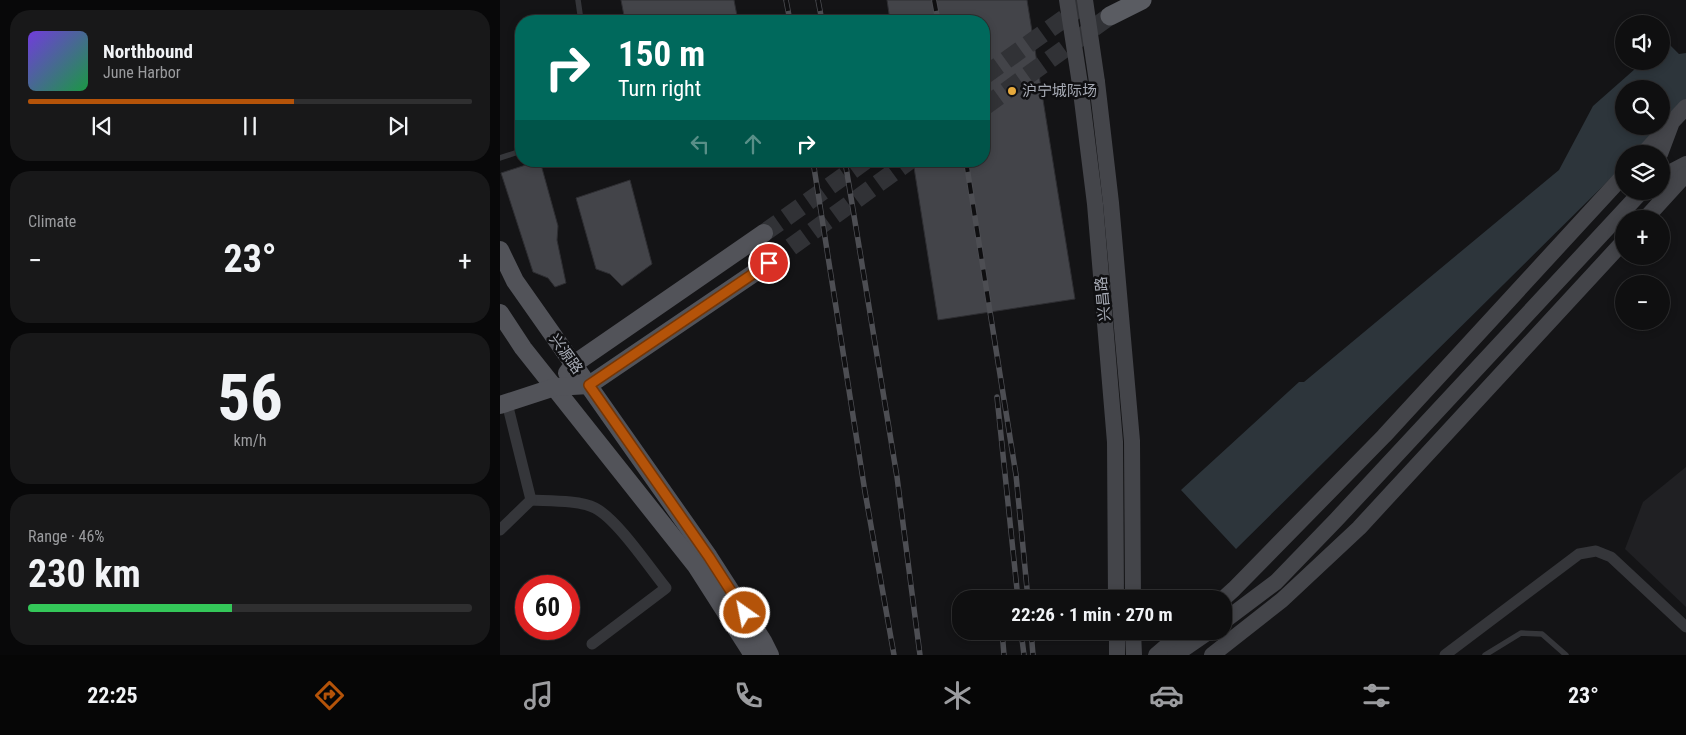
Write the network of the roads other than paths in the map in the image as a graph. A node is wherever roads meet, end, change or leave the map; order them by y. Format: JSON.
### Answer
{"nodes":[{"id":1,"x":578,"y":0,"type":"edge"},
{"id":2,"x":1067,"y":0,"type":"edge"},
{"id":3,"x":1085,"y":0,"type":"edge"},
{"id":4,"x":1132,"y":0,"type":"edge"},
{"id":5,"x":1142,"y":0,"type":"edge"},
{"id":6,"x":580,"y":15,"type":"edge"},
{"id":7,"x":1686,"y":107,"type":"edge"},
{"id":8,"x":1672,"y":122,"type":"junction"},
{"id":9,"x":1651,"y":145,"type":"edge"},
{"id":10,"x":1663,"y":145,"type":"edge"},
{"id":11,"x":515,"y":154,"type":"edge"},
{"id":12,"x":500,"y":158,"type":"edge"},
{"id":13,"x":1686,"y":164,"type":"edge"},
{"id":14,"x":1670,"y":173,"type":"edge"},
{"id":15,"x":1686,"y":174,"type":"edge"},
{"id":16,"x":1615,"y":185,"type":"edge"},
{"id":17,"x":1634,"y":200,"type":"edge"},
{"id":18,"x":1653,"y":210,"type":"edge"},
{"id":19,"x":764,"y":233,"type":"tunnel mouth"},
{"id":20,"x":500,"y":250,"type":"edge"},
{"id":21,"x":1615,"y":251,"type":"edge"},
{"id":22,"x":769,"y":263,"type":"tunnel mouth"},
{"id":23,"x":500,"y":313,"type":"edge"},
{"id":24,"x":574,"y":364,"type":"junction"},
{"id":25,"x":589,"y":385,"type":"junction"},
{"id":26,"x":556,"y":387,"type":"junction"},
{"id":27,"x":503,"y":404,"type":"edge"},
{"id":28,"x":531,"y":500,"type":"junction"},
{"id":29,"x":500,"y":530,"type":"edge"},
{"id":30,"x":1116,"y":590,"type":"edge"},
{"id":31,"x":1133,"y":590,"type":"edge"},
{"id":32,"x":1232,"y":591,"type":"edge"},
{"id":33,"x":1232,"y":615,"type":"edge"},
{"id":34,"x":1686,"y":627,"type":"edge"},
{"id":35,"x":1117,"y":640,"type":"edge"},
{"id":36,"x":1133,"y":640,"type":"edge"},
{"id":37,"x":1174,"y":640,"type":"edge"},
{"id":38,"x":1197,"y":640,"type":"edge"},
{"id":39,"x":592,"y":644,"type":"dead end"},
{"id":40,"x":753,"y":655,"type":"edge"},
{"id":41,"x":770,"y":655,"type":"edge"},
{"id":42,"x":1117,"y":655,"type":"edge"},
{"id":43,"x":1134,"y":655,"type":"edge"},
{"id":44,"x":1156,"y":655,"type":"edge"},
{"id":45,"x":1175,"y":655,"type":"edge"},
{"id":46,"x":1212,"y":655,"type":"edge"},
{"id":47,"x":1445,"y":655,"type":"edge"},
{"id":48,"x":1485,"y":655,"type":"edge"},
{"id":49,"x":1566,"y":655,"type":"edge"}],
"edges":[{"from":1,"to":6,"type":"lane"},
{"from":2,"to":30,"type":"main road","name":"兴昌路","bridge":true},
{"from":3,"to":31,"type":"main road","name":"兴昌路","bridge":true},
{"from":4,"to":5,"type":"highway"},
{"from":7,"to":8,"type":"main road"},
{"from":8,"to":9,"type":"main road"},
{"from":8,"to":10,"type":"main road"},
{"from":11,"to":12,"type":"lane"},
{"from":13,"to":14,"type":"main road"},
{"from":15,"to":18,"type":"main road"},
{"from":16,"to":32,"type":"main road"},
{"from":17,"to":33,"type":"main road","bridge":true},
{"from":19,"to":24,"type":"main road"},
{"from":20,"to":24,"type":"main road","name":"兴源路"},
{"from":21,"to":46,"type":"main road"},
{"from":22,"to":25,"type":"main road"},
{"from":23,"to":26,"type":"main road","name":"兴源路"},
{"from":24,"to":25,"type":"main road","name":"兴源路"},
{"from":24,"to":26,"type":"main road"},
{"from":25,"to":26,"type":"main road"},
{"from":25,"to":41,"type":"main road","name":"兴源路"},
{"from":26,"to":27,"type":"main road"},
{"from":26,"to":40,"type":"main road","name":"兴源路"},
{"from":27,"to":28,"type":"street"},
{"from":28,"to":29,"type":"street"},
{"from":28,"to":39,"type":"street"},
{"from":34,"to":47,"type":"street"},
{"from":35,"to":42,"type":"main road"},
{"from":36,"to":43,"type":"main road"},
{"from":37,"to":44,"type":"main road"},
{"from":38,"to":45,"type":"main road"},
{"from":48,"to":49,"type":"lane"}]}
